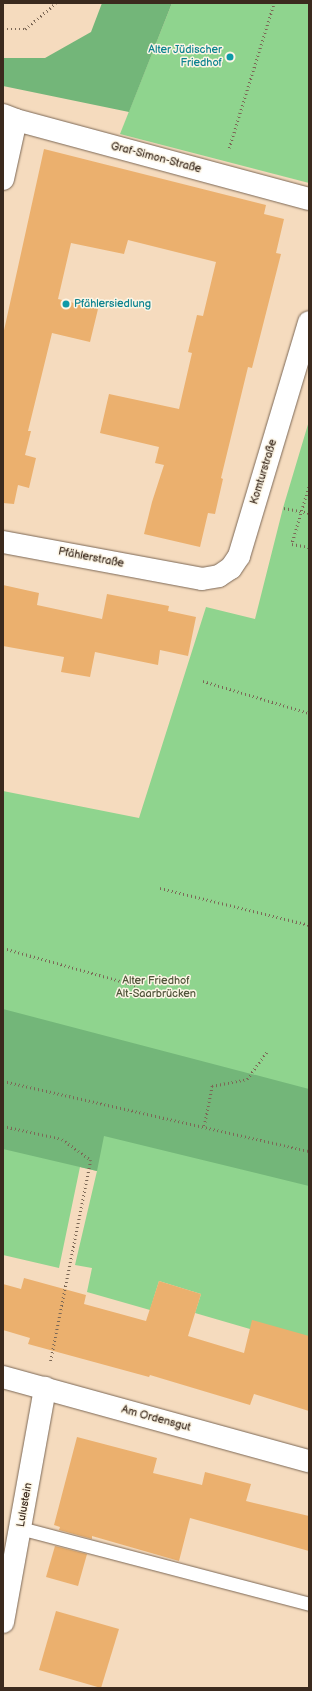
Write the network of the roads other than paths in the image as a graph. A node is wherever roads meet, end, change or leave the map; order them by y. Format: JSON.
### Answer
{"nodes":[{"id":1,"x":10,"y":117,"type":"edge"},
{"id":2,"x":3,"y":179,"type":"edge"},
{"id":3,"x":309,"y":199,"type":"edge"},
{"id":4,"x":309,"y":322,"type":"edge"},
{"id":5,"x":3,"y":542,"type":"edge"},
{"id":6,"x":179,"y":575,"type":"joint"},
{"id":7,"x":3,"y":1377,"type":"edge"},
{"id":8,"x":45,"y":1388,"type":"junction"},
{"id":9,"x":309,"y":1461,"type":"edge"},
{"id":10,"x":20,"y":1528,"type":"junction"},
{"id":11,"x":309,"y":1604,"type":"edge"},
{"id":12,"x":3,"y":1622,"type":"edge"}],
"edges":[{"from":1,"to":2,"type":"street"},
{"from":1,"to":3,"type":"street","name":"Graf-Simon-Straße"},
{"from":4,"to":6,"type":"street","name":"Komturstraße"},
{"from":5,"to":6,"type":"street","name":"Pfählerstraße"},
{"from":7,"to":8,"type":"street","name":"Am Ordensgut"},
{"from":8,"to":9,"type":"street","name":"Am Ordensgut"},
{"from":8,"to":10,"type":"street","name":"Lulustein"},
{"from":10,"to":11,"type":"lane"},
{"from":10,"to":12,"type":"street","name":"Lulustein"}]}
